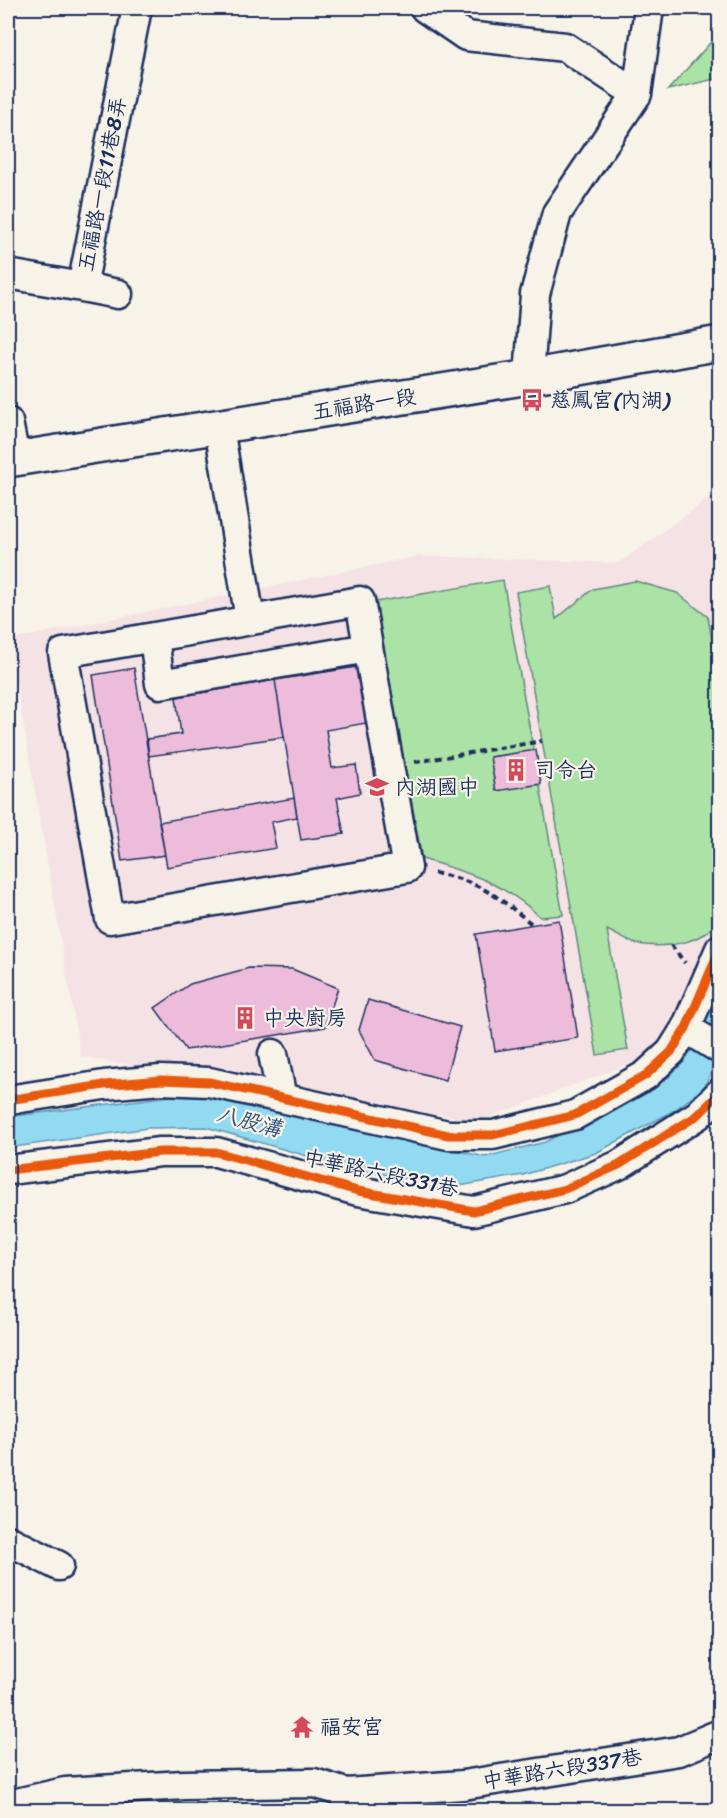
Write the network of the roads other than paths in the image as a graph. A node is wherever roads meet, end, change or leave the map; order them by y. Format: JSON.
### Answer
{"nodes":[{"id":1,"x":137,"y":8,"type":"edge"},
{"id":2,"x":425,"y":8,"type":"edge"},
{"id":3,"x":649,"y":8,"type":"edge"},
{"id":4,"x":637,"y":94,"type":"junction"},
{"id":5,"x":8,"y":274,"type":"edge"},
{"id":6,"x":82,"y":287,"type":"junction"},
{"id":7,"x":118,"y":294,"type":"dead end"},
{"id":8,"x":720,"y":343,"type":"edge"},
{"id":9,"x":529,"y":377,"type":"junction"},
{"id":10,"x":8,"y":422,"type":"edge"},
{"id":11,"x":219,"y":427,"type":"junction"},
{"id":12,"x":11,"y":459,"type":"edge"},
{"id":13,"x":250,"y":620,"type":"junction"},
{"id":14,"x":154,"y":637,"type":"junction"},
{"id":15,"x":368,"y":648,"type":"junction"},
{"id":16,"x":720,"y":949,"type":"edge"},
{"id":17,"x":686,"y":1028,"type":"junction"},
{"id":18,"x":720,"y":1049,"type":"edge"},
{"id":19,"x":273,"y":1054,"type":"dead end"},
{"id":20,"x":720,"y":1092,"type":"edge"},
{"id":21,"x":282,"y":1098,"type":"junction"},
{"id":22,"x":8,"y":1100,"type":"edge"},
{"id":23,"x":8,"y":1170,"type":"edge"},
{"id":24,"x":8,"y":1540,"type":"edge"},
{"id":25,"x":59,"y":1566,"type":"dead end"},
{"id":26,"x":720,"y":1734,"type":"edge"},
{"id":27,"x":8,"y":1805,"type":"edge"}],
"edges":[{"from":1,"to":6,"type":"lane","name":"五福路一段11巷8弄"},
{"from":2,"to":4,"type":"lane"},
{"from":3,"to":4,"type":"lane"},
{"from":4,"to":9,"type":"lane"},
{"from":5,"to":6,"type":"lane","name":"五福路一段11巷8弄"},
{"from":6,"to":7,"type":"lane"},
{"from":8,"to":9,"type":"main road","name":"五福路一段"},
{"from":9,"to":11,"type":"main road","name":"五福路一段"},
{"from":10,"to":12,"type":"lane"},
{"from":11,"to":12,"type":"main road","name":"五福路一段"},
{"from":11,"to":13,"type":"lane"},
{"from":13,"to":14,"type":"lane"},
{"from":13,"to":15,"type":"lane"},
{"from":14,"to":15,"type":"lane"},
{"from":14,"to":15,"type":"lane"},
{"from":16,"to":17,"type":"lane"},
{"from":17,"to":18,"type":"lane"},
{"from":17,"to":21,"type":"lane"},
{"from":19,"to":21,"type":"lane"},
{"from":20,"to":23,"type":"lane","name":"中華路六段331巷"},
{"from":21,"to":22,"type":"lane"},
{"from":24,"to":25,"type":"lane"},
{"from":26,"to":27,"type":"lane","name":"中華路六段337巷"}]}
